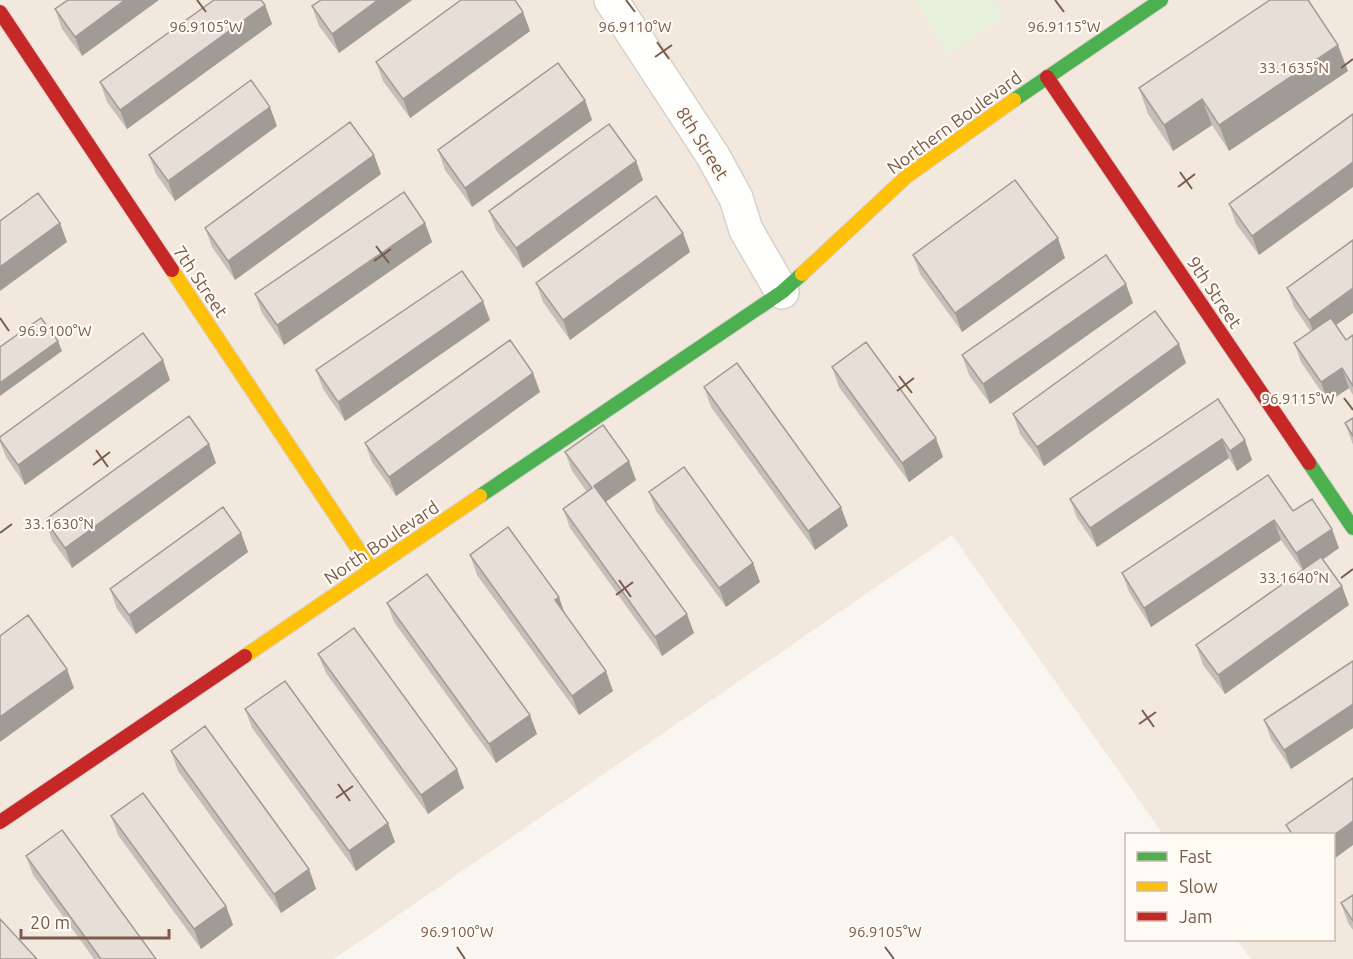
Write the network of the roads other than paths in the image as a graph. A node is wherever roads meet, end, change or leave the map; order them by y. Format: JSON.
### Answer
{"nodes":[{"id":1,"x":611,"y":0,"type":"edge"},
{"id":2,"x":1161,"y":0,"type":"edge"},
{"id":3,"x":0,"y":12,"type":"edge"},
{"id":4,"x":1047,"y":77,"type":"junction"},
{"id":5,"x":782,"y":292,"type":"junction"},
{"id":6,"x":1353,"y":528,"type":"edge"},
{"id":7,"x":372,"y":570,"type":"junction"},
{"id":8,"x":0,"y":822,"type":"edge"}],
"edges":[{"from":1,"to":5,"type":"street","name":"8th Street"},
{"from":2,"to":4,"type":"street","name":"Northern Boulevard"},
{"from":3,"to":7,"type":"street","name":"7th Street"},
{"from":4,"to":5,"type":"street","name":"Northern Boulevard"},
{"from":4,"to":6,"type":"street","name":"9th Street"},
{"from":5,"to":7,"type":"street","name":"North Boulevard"},
{"from":7,"to":8,"type":"street","name":"North Boulevard"}]}
